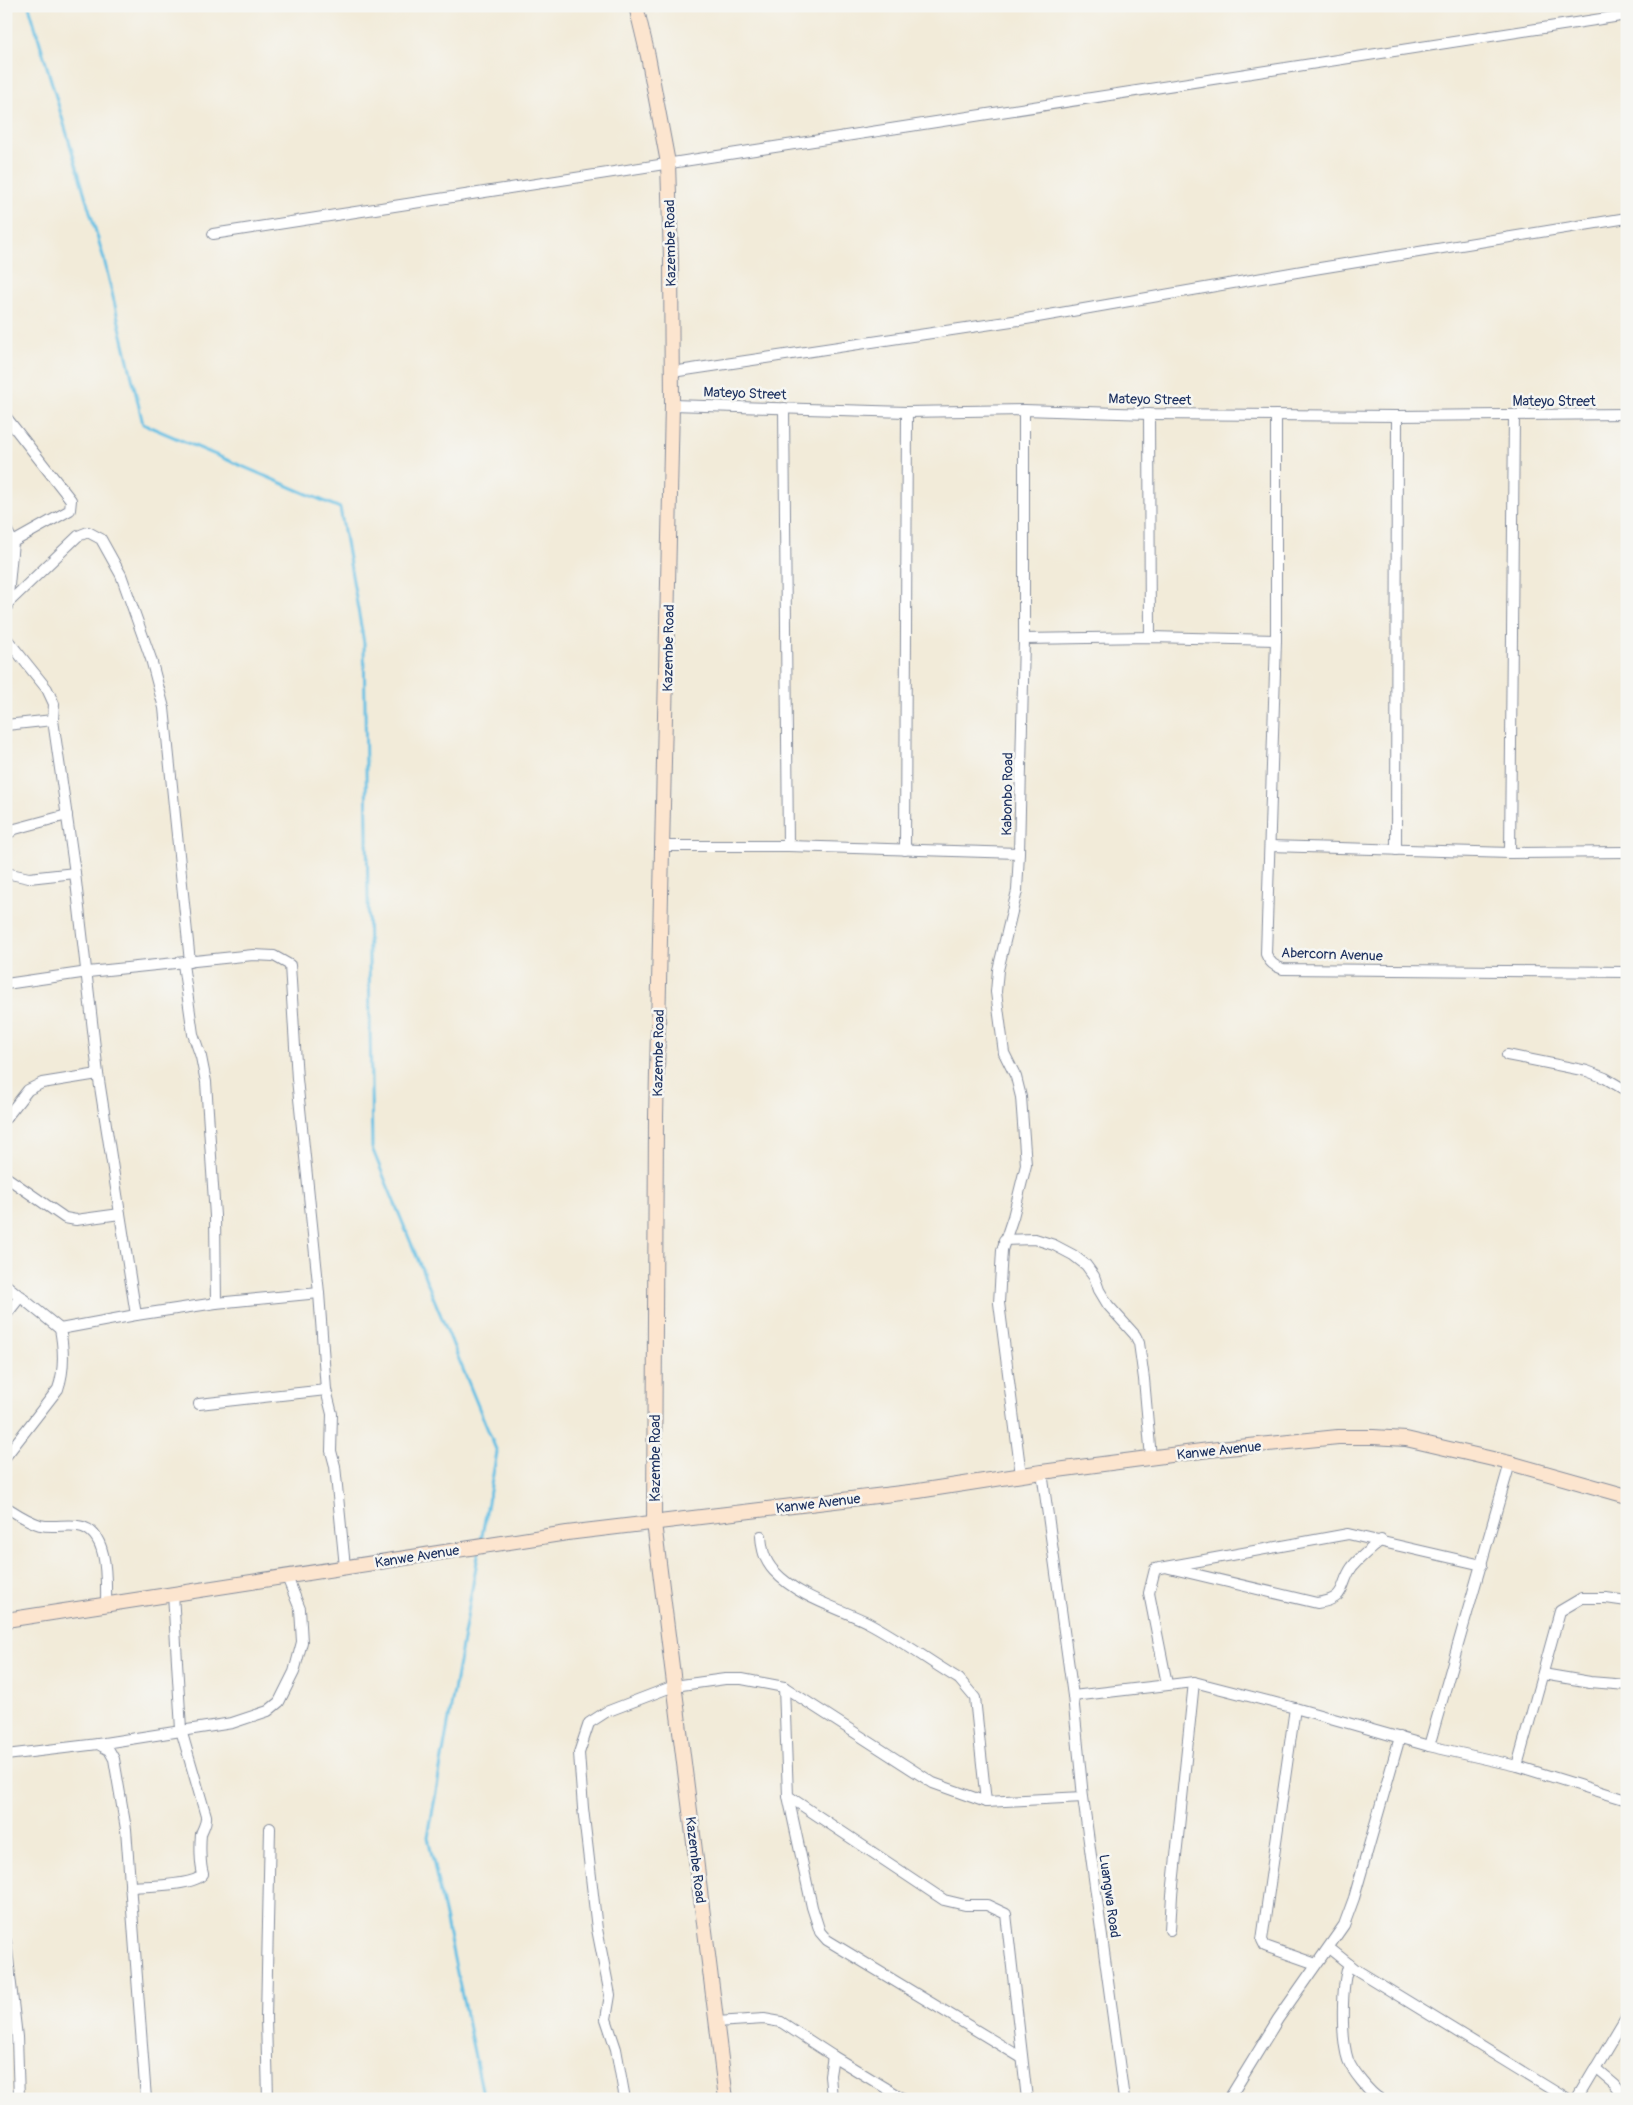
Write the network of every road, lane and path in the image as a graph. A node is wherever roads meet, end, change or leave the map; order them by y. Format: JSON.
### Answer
{"nodes":[{"id":1,"x":636,"y":6,"type":"edge"},
{"id":2,"x":1627,"y":15,"type":"edge"},
{"id":3,"x":668,"y":164,"type":"junction"},
{"id":4,"x":1627,"y":218,"type":"edge"},
{"id":5,"x":213,"y":234,"type":"dead end"},
{"id":6,"x":672,"y":372,"type":"junction"},
{"id":7,"x":672,"y":405,"type":"junction"},
{"id":8,"x":784,"y":408,"type":"junction"},
{"id":9,"x":1024,"y":410,"type":"junction"},
{"id":10,"x":907,"y":412,"type":"junction"},
{"id":11,"x":1149,"y":414,"type":"junction"},
{"id":12,"x":1276,"y":414,"type":"junction"},
{"id":13,"x":1627,"y":414,"type":"edge"},
{"id":14,"x":1514,"y":415,"type":"junction"},
{"id":15,"x":1396,"y":416,"type":"junction"},
{"id":16,"x":6,"y":417,"type":"edge"},
{"id":17,"x":6,"y":529,"type":"edge"},
{"id":18,"x":13,"y":542,"type":"junction"},
{"id":19,"x":7,"y":606,"type":"edge"},
{"id":20,"x":1150,"y":637,"type":"junction"},
{"id":21,"x":6,"y":638,"type":"edge"},
{"id":22,"x":1024,"y":639,"type":"junction"},
{"id":23,"x":1276,"y":640,"type":"junction"},
{"id":24,"x":53,"y":720,"type":"junction"},
{"id":25,"x":6,"y":725,"type":"edge"},
{"id":26,"x":67,"y":815,"type":"junction"},
{"id":27,"x":6,"y":835,"type":"edge"},
{"id":28,"x":663,"y":846,"type":"junction"},
{"id":29,"x":788,"y":846,"type":"junction"},
{"id":30,"x":1270,"y":846,"type":"junction"},
{"id":31,"x":905,"y":850,"type":"junction"},
{"id":32,"x":1396,"y":850,"type":"junction"},
{"id":33,"x":1627,"y":852,"type":"edge"},
{"id":34,"x":1019,"y":853,"type":"junction"},
{"id":35,"x":1510,"y":853,"type":"junction"},
{"id":36,"x":6,"y":873,"type":"edge"},
{"id":37,"x":76,"y":873,"type":"junction"},
{"id":38,"x":186,"y":963,"type":"junction"},
{"id":39,"x":88,"y":972,"type":"junction"},
{"id":40,"x":1627,"y":972,"type":"edge"},
{"id":41,"x":7,"y":983,"type":"edge"},
{"id":42,"x":1507,"y":1055,"type":"dead end"},
{"id":43,"x":98,"y":1074,"type":"junction"},
{"id":44,"x":1627,"y":1091,"type":"edge"},
{"id":45,"x":6,"y":1118,"type":"edge"},
{"id":46,"x":6,"y":1177,"type":"edge"},
{"id":47,"x":120,"y":1214,"type":"junction"},
{"id":48,"x":1004,"y":1240,"type":"junction"},
{"id":49,"x":6,"y":1285,"type":"edge"},
{"id":50,"x":319,"y":1293,"type":"junction"},
{"id":51,"x":20,"y":1296,"type":"junction"},
{"id":52,"x":216,"y":1303,"type":"junction"},
{"id":53,"x":6,"y":1315,"type":"edge"},
{"id":54,"x":136,"y":1315,"type":"junction"},
{"id":55,"x":60,"y":1329,"type":"junction"},
{"id":56,"x":326,"y":1390,"type":"junction"},
{"id":57,"x":199,"y":1404,"type":"dead end"},
{"id":58,"x":6,"y":1456,"type":"edge"},
{"id":59,"x":1151,"y":1458,"type":"junction"},
{"id":60,"x":1510,"y":1463,"type":"junction"},
{"id":61,"x":1042,"y":1472,"type":"junction"},
{"id":62,"x":1021,"y":1475,"type":"junction"},
{"id":63,"x":1627,"y":1496,"type":"edge"},
{"id":64,"x":6,"y":1507,"type":"edge"},
{"id":65,"x":654,"y":1524,"type":"junction"},
{"id":66,"x":761,"y":1536,"type":"dead end"},
{"id":67,"x":1381,"y":1540,"type":"junction"},
{"id":68,"x":1482,"y":1565,"type":"junction"},
{"id":69,"x":1164,"y":1566,"type":"junction"},
{"id":70,"x":345,"y":1567,"type":"junction"},
{"id":71,"x":287,"y":1577,"type":"junction"},
{"id":72,"x":173,"y":1593,"type":"junction"},
{"id":73,"x":1627,"y":1601,"type":"edge"},
{"id":74,"x":106,"y":1606,"type":"junction"},
{"id":75,"x":6,"y":1620,"type":"edge"},
{"id":76,"x":1543,"y":1674,"type":"junction"},
{"id":77,"x":1194,"y":1682,"type":"junction"},
{"id":78,"x":1167,"y":1684,"type":"junction"},
{"id":79,"x":1627,"y":1685,"type":"edge"},
{"id":80,"x":674,"y":1686,"type":"junction"},
{"id":81,"x":784,"y":1687,"type":"junction"},
{"id":82,"x":1073,"y":1696,"type":"junction"},
{"id":83,"x":1295,"y":1708,"type":"junction"},
{"id":84,"x":181,"y":1730,"type":"junction"},
{"id":85,"x":1400,"y":1737,"type":"junction"},
{"id":86,"x":98,"y":1744,"type":"junction"},
{"id":87,"x":1429,"y":1746,"type":"junction"},
{"id":88,"x":6,"y":1755,"type":"edge"},
{"id":89,"x":1518,"y":1766,"type":"junction"},
{"id":90,"x":788,"y":1796,"type":"junction"},
{"id":91,"x":1083,"y":1797,"type":"junction"},
{"id":92,"x":1627,"y":1800,"type":"edge"},
{"id":93,"x":986,"y":1802,"type":"junction"},
{"id":94,"x":270,"y":1828,"type":"dead end"},
{"id":95,"x":130,"y":1887,"type":"junction"},
{"id":96,"x":1170,"y":1930,"type":"dead end"},
{"id":97,"x":6,"y":1941,"type":"edge"},
{"id":98,"x":1329,"y":1948,"type":"junction"},
{"id":99,"x":1316,"y":1964,"type":"junction"},
{"id":100,"x":1349,"y":1964,"type":"junction"},
{"id":101,"x":1627,"y":2015,"type":"edge"},
{"id":102,"x":716,"y":2022,"type":"junction"},
{"id":103,"x":833,"y":2056,"type":"junction"},
{"id":104,"x":1022,"y":2058,"type":"junction"},
{"id":105,"x":1595,"y":2068,"type":"junction"},
{"id":106,"x":19,"y":2099,"type":"edge"},
{"id":107,"x":146,"y":2099,"type":"edge"},
{"id":108,"x":268,"y":2099,"type":"edge"},
{"id":109,"x":625,"y":2099,"type":"edge"},
{"id":110,"x":726,"y":2099,"type":"edge"},
{"id":111,"x":832,"y":2099,"type":"edge"},
{"id":112,"x":904,"y":2099,"type":"edge"},
{"id":113,"x":1026,"y":2099,"type":"edge"},
{"id":114,"x":1124,"y":2099,"type":"edge"},
{"id":115,"x":1229,"y":2099,"type":"edge"},
{"id":116,"x":1380,"y":2099,"type":"edge"},
{"id":117,"x":1567,"y":2099,"type":"edge"},
{"id":118,"x":1577,"y":2099,"type":"edge"},
{"id":119,"x":1626,"y":2099,"type":"edge"}],
"edges":[{"from":1,"to":3,"type":"main road","name":"Kazembe Road"},
{"from":2,"to":3,"type":"street"},
{"from":3,"to":5,"type":"street"},
{"from":3,"to":6,"type":"main road","name":"Kazembe Road"},
{"from":4,"to":6,"type":"street"},
{"from":6,"to":7,"type":"main road","name":"Kazembe Road"},
{"from":7,"to":8,"type":"street","name":"Mateyo Street"},
{"from":7,"to":28,"type":"main road","name":"Kazembe Road"},
{"from":8,"to":10,"type":"street","name":"Mateyo Street"},
{"from":8,"to":29,"type":"street"},
{"from":9,"to":10,"type":"street","name":"Mateyo Street"},
{"from":9,"to":11,"type":"street","name":"Mateyo Street"},
{"from":9,"to":22,"type":"street","name":"Kabonbo Road"},
{"from":10,"to":31,"type":"street"},
{"from":11,"to":12,"type":"street","name":"Mateyo Street"},
{"from":11,"to":20,"type":"street"},
{"from":12,"to":15,"type":"street","name":"Mateyo Street"},
{"from":12,"to":23,"type":"street","name":"Abercorn Avenue"},
{"from":13,"to":14,"type":"street","name":"Mateyo Street"},
{"from":14,"to":15,"type":"street","name":"Mateyo Street"},
{"from":14,"to":35,"type":"street"},
{"from":15,"to":32,"type":"street"},
{"from":16,"to":18,"type":"street"},
{"from":17,"to":18,"type":"street"},
{"from":18,"to":19,"type":"street"},
{"from":19,"to":38,"type":"street"},
{"from":20,"to":22,"type":"street"},
{"from":20,"to":23,"type":"street"},
{"from":21,"to":24,"type":"street"},
{"from":22,"to":34,"type":"street","name":"Kabonbo Road"},
{"from":23,"to":30,"type":"street","name":"Abercorn Avenue"},
{"from":24,"to":25,"type":"street"},
{"from":24,"to":26,"type":"street"},
{"from":26,"to":27,"type":"street"},
{"from":26,"to":37,"type":"street"},
{"from":28,"to":29,"type":"street","name":"Kabonbo Road"},
{"from":28,"to":65,"type":"main road","name":"Kazembe Road"},
{"from":29,"to":31,"type":"street","name":"Kabonbo Road"},
{"from":30,"to":32,"type":"street"},
{"from":30,"to":40,"type":"street","name":"Abercorn Avenue"},
{"from":31,"to":34,"type":"street","name":"Kabonbo Road"},
{"from":32,"to":35,"type":"street"},
{"from":33,"to":35,"type":"street"},
{"from":34,"to":48,"type":"street"},
{"from":36,"to":37,"type":"street"},
{"from":37,"to":39,"type":"street"},
{"from":38,"to":39,"type":"street"},
{"from":38,"to":50,"type":"street"},
{"from":38,"to":52,"type":"street"},
{"from":39,"to":41,"type":"street"},
{"from":39,"to":43,"type":"street"},
{"from":42,"to":44,"type":"street"},
{"from":43,"to":45,"type":"street"},
{"from":43,"to":47,"type":"street"},
{"from":46,"to":47,"type":"street"},
{"from":47,"to":54,"type":"street"},
{"from":48,"to":59,"type":"street"},
{"from":48,"to":62,"type":"street"},
{"from":49,"to":51,"type":"street"},
{"from":50,"to":52,"type":"street"},
{"from":50,"to":56,"type":"street"},
{"from":51,"to":53,"type":"street"},
{"from":51,"to":55,"type":"street"},
{"from":52,"to":54,"type":"street"},
{"from":54,"to":55,"type":"street"},
{"from":55,"to":58,"type":"street"},
{"from":56,"to":57,"type":"street"},
{"from":56,"to":70,"type":"street"},
{"from":59,"to":60,"type":"main road","name":"Kanwe Avenue"},
{"from":59,"to":61,"type":"main road","name":"Kanwe Avenue"},
{"from":60,"to":63,"type":"main road","name":"Kanwe Avenue"},
{"from":60,"to":68,"type":"street"},
{"from":61,"to":62,"type":"main road","name":"Kanwe Avenue"},
{"from":61,"to":82,"type":"street","name":"Luangwa Road"},
{"from":62,"to":65,"type":"main road","name":"Kanwe Avenue"},
{"from":64,"to":74,"type":"street"},
{"from":65,"to":70,"type":"main road","name":"Kanwe Avenue"},
{"from":65,"to":80,"type":"main road","name":"Kazembe Road"},
{"from":66,"to":93,"type":"street"},
{"from":67,"to":68,"type":"street"},
{"from":67,"to":69,"type":"street"},
{"from":67,"to":69,"type":"street"},
{"from":68,"to":87,"type":"street"},
{"from":69,"to":78,"type":"street"},
{"from":70,"to":71,"type":"main road","name":"Kanwe Avenue"},
{"from":71,"to":72,"type":"main road","name":"Kanwe Avenue"},
{"from":71,"to":84,"type":"street"},
{"from":72,"to":74,"type":"main road","name":"Kanwe Avenue"},
{"from":72,"to":84,"type":"street"},
{"from":73,"to":76,"type":"street"},
{"from":74,"to":75,"type":"main road","name":"Kanwe Avenue"},
{"from":76,"to":79,"type":"street"},
{"from":76,"to":89,"type":"street"},
{"from":77,"to":78,"type":"street"},
{"from":77,"to":83,"type":"street"},
{"from":77,"to":96,"type":"street"},
{"from":78,"to":82,"type":"street"},
{"from":80,"to":81,"type":"street"},
{"from":80,"to":102,"type":"main road","name":"Kazembe Road"},
{"from":80,"to":109,"type":"street"},
{"from":81,"to":90,"type":"street"},
{"from":81,"to":93,"type":"street"},
{"from":82,"to":91,"type":"street","name":"Luangwa Road"},
{"from":83,"to":85,"type":"street"},
{"from":83,"to":99,"type":"street"},
{"from":84,"to":86,"type":"street"},
{"from":84,"to":95,"type":"street"},
{"from":85,"to":87,"type":"street"},
{"from":85,"to":98,"type":"street"},
{"from":86,"to":88,"type":"street"},
{"from":86,"to":95,"type":"street"},
{"from":87,"to":89,"type":"street"},
{"from":89,"to":92,"type":"street"},
{"from":90,"to":104,"type":"street"},
{"from":90,"to":104,"type":"street"},
{"from":91,"to":93,"type":"street"},
{"from":91,"to":114,"type":"street","name":"Luangwa Road"},
{"from":94,"to":108,"type":"street"},
{"from":95,"to":107,"type":"street"},
{"from":97,"to":106,"type":"street"},
{"from":98,"to":99,"type":"street"},
{"from":98,"to":100,"type":"street"},
{"from":99,"to":115,"type":"street"},
{"from":100,"to":116,"type":"street"},
{"from":100,"to":117,"type":"street"},
{"from":101,"to":105,"type":"street"},
{"from":102,"to":103,"type":"street"},
{"from":102,"to":110,"type":"main road","name":"Kazembe Road"},
{"from":103,"to":111,"type":"street"},
{"from":103,"to":112,"type":"street"},
{"from":104,"to":113,"type":"street"},
{"from":105,"to":118,"type":"street"},
{"from":105,"to":119,"type":"street"}]}
